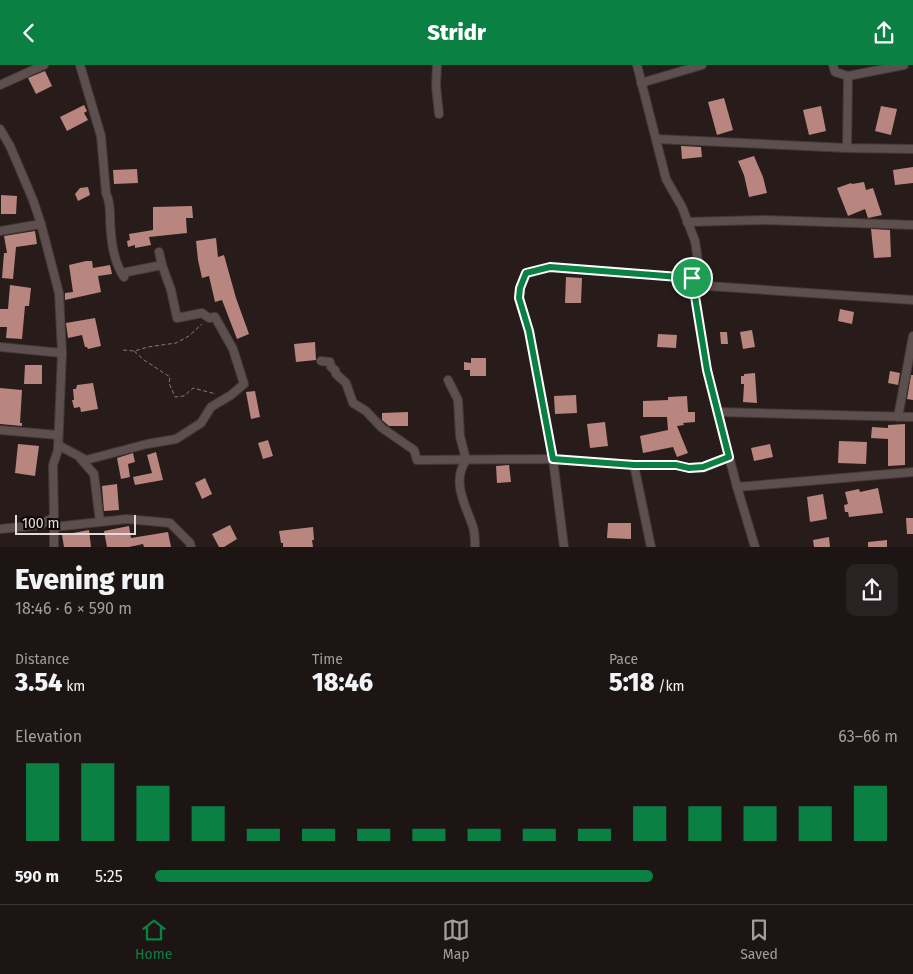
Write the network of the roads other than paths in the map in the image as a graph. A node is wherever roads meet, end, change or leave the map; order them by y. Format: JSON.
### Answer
{"nodes":[{"id":1,"x":44,"y":65,"type":"edge"},
{"id":2,"x":80,"y":65,"type":"edge"},
{"id":3,"x":437,"y":65,"type":"edge"},
{"id":4,"x":637,"y":65,"type":"edge"},
{"id":5,"x":702,"y":65,"type":"edge"},
{"id":6,"x":833,"y":65,"type":"edge"},
{"id":7,"x":904,"y":65,"type":"edge"},
{"id":8,"x":848,"y":76,"type":"junction"},
{"id":9,"x":641,"y":83,"type":"junction"},
{"id":10,"x":0,"y":85,"type":"edge"},
{"id":11,"x":439,"y":114,"type":"dead end"},
{"id":12,"x":0,"y":129,"type":"edge"},
{"id":13,"x":656,"y":139,"type":"junction"},
{"id":14,"x":847,"y":148,"type":"junction"},
{"id":15,"x":913,"y":149,"type":"edge"},
{"id":16,"x":687,"y":221,"type":"junction"},
{"id":17,"x":41,"y":224,"type":"junction"},
{"id":18,"x":913,"y":225,"type":"edge"},
{"id":19,"x":0,"y":231,"type":"edge"},
{"id":20,"x":159,"y":252,"type":"dead end"},
{"id":21,"x":162,"y":265,"type":"junction"},
{"id":22,"x":693,"y":281,"type":"junction"},
{"id":23,"x":913,"y":300,"type":"edge"},
{"id":24,"x":913,"y":336,"type":"edge"},
{"id":25,"x":0,"y":347,"type":"edge"},
{"id":26,"x":62,"y":353,"type":"junction"},
{"id":27,"x":321,"y":361,"type":"dead end"},
{"id":28,"x":448,"y":380,"type":"dead end"},
{"id":29,"x":717,"y":412,"type":"junction"},
{"id":30,"x":898,"y":417,"type":"junction"},
{"id":31,"x":913,"y":417,"type":"edge"},
{"id":32,"x":0,"y":430,"type":"edge"},
{"id":33,"x":58,"y":435,"type":"junction"},
{"id":34,"x":58,"y":445,"type":"junction"},
{"id":35,"x":79,"y":456,"type":"junction"},
{"id":36,"x":729,"y":457,"type":"junction"},
{"id":37,"x":553,"y":459,"type":"junction"},
{"id":38,"x":466,"y":460,"type":"junction"},
{"id":39,"x":634,"y":465,"type":"junction"},
{"id":40,"x":913,"y":473,"type":"edge"},
{"id":41,"x":737,"y":487,"type":"junction"},
{"id":42,"x":54,"y":517,"type":"junction"},
{"id":43,"x":100,"y":522,"type":"junction"},
{"id":44,"x":54,"y":527,"type":"junction"},
{"id":45,"x":0,"y":529,"type":"edge"},
{"id":46,"x":753,"y":538,"type":"junction"},
{"id":47,"x":54,"y":547,"type":"edge"},
{"id":48,"x":191,"y":547,"type":"edge"},
{"id":49,"x":475,"y":547,"type":"edge"},
{"id":50,"x":564,"y":547,"type":"edge"},
{"id":51,"x":651,"y":547,"type":"edge"},
{"id":52,"x":748,"y":547,"type":"edge"},
{"id":53,"x":755,"y":547,"type":"edge"}],
"edges":[{"from":1,"to":10,"type":"street"},
{"from":2,"to":21,"type":"street"},
{"from":3,"to":11,"type":"street"},
{"from":4,"to":9,"type":"street"},
{"from":5,"to":9,"type":"street"},
{"from":6,"to":8,"type":"street"},
{"from":7,"to":8,"type":"street"},
{"from":8,"to":14,"type":"street"},
{"from":9,"to":13,"type":"street"},
{"from":12,"to":17,"type":"street"},
{"from":13,"to":14,"type":"street"},
{"from":13,"to":16,"type":"street"},
{"from":14,"to":15,"type":"street"},
{"from":16,"to":18,"type":"street"},
{"from":16,"to":22,"type":"street"},
{"from":17,"to":19,"type":"street"},
{"from":17,"to":26,"type":"street"},
{"from":20,"to":21,"type":"street"},
{"from":21,"to":35,"type":"street"},
{"from":22,"to":23,"type":"street"},
{"from":22,"to":29,"type":"street"},
{"from":22,"to":37,"type":"street"},
{"from":24,"to":30,"type":"street"},
{"from":25,"to":26,"type":"street"},
{"from":26,"to":33,"type":"street"},
{"from":27,"to":38,"type":"street"},
{"from":28,"to":38,"type":"street"},
{"from":29,"to":30,"type":"street"},
{"from":29,"to":36,"type":"street"},
{"from":30,"to":31,"type":"street"},
{"from":32,"to":33,"type":"street"},
{"from":33,"to":34,"type":"street"},
{"from":34,"to":35,"type":"street"},
{"from":34,"to":42,"type":"street"},
{"from":35,"to":43,"type":"street"},
{"from":36,"to":39,"type":"street"},
{"from":36,"to":41,"type":"street"},
{"from":37,"to":38,"type":"street"},
{"from":37,"to":39,"type":"street"},
{"from":37,"to":50,"type":"street"},
{"from":38,"to":49,"type":"street"},
{"from":39,"to":51,"type":"street"},
{"from":40,"to":41,"type":"street"},
{"from":41,"to":46,"type":"street"},
{"from":42,"to":44,"type":"street"},
{"from":42,"to":45,"type":"street"},
{"from":43,"to":44,"type":"street"},
{"from":43,"to":48,"type":"street"},
{"from":44,"to":47,"type":"street"},
{"from":46,"to":52,"type":"street"},
{"from":46,"to":53,"type":"street"}]}
